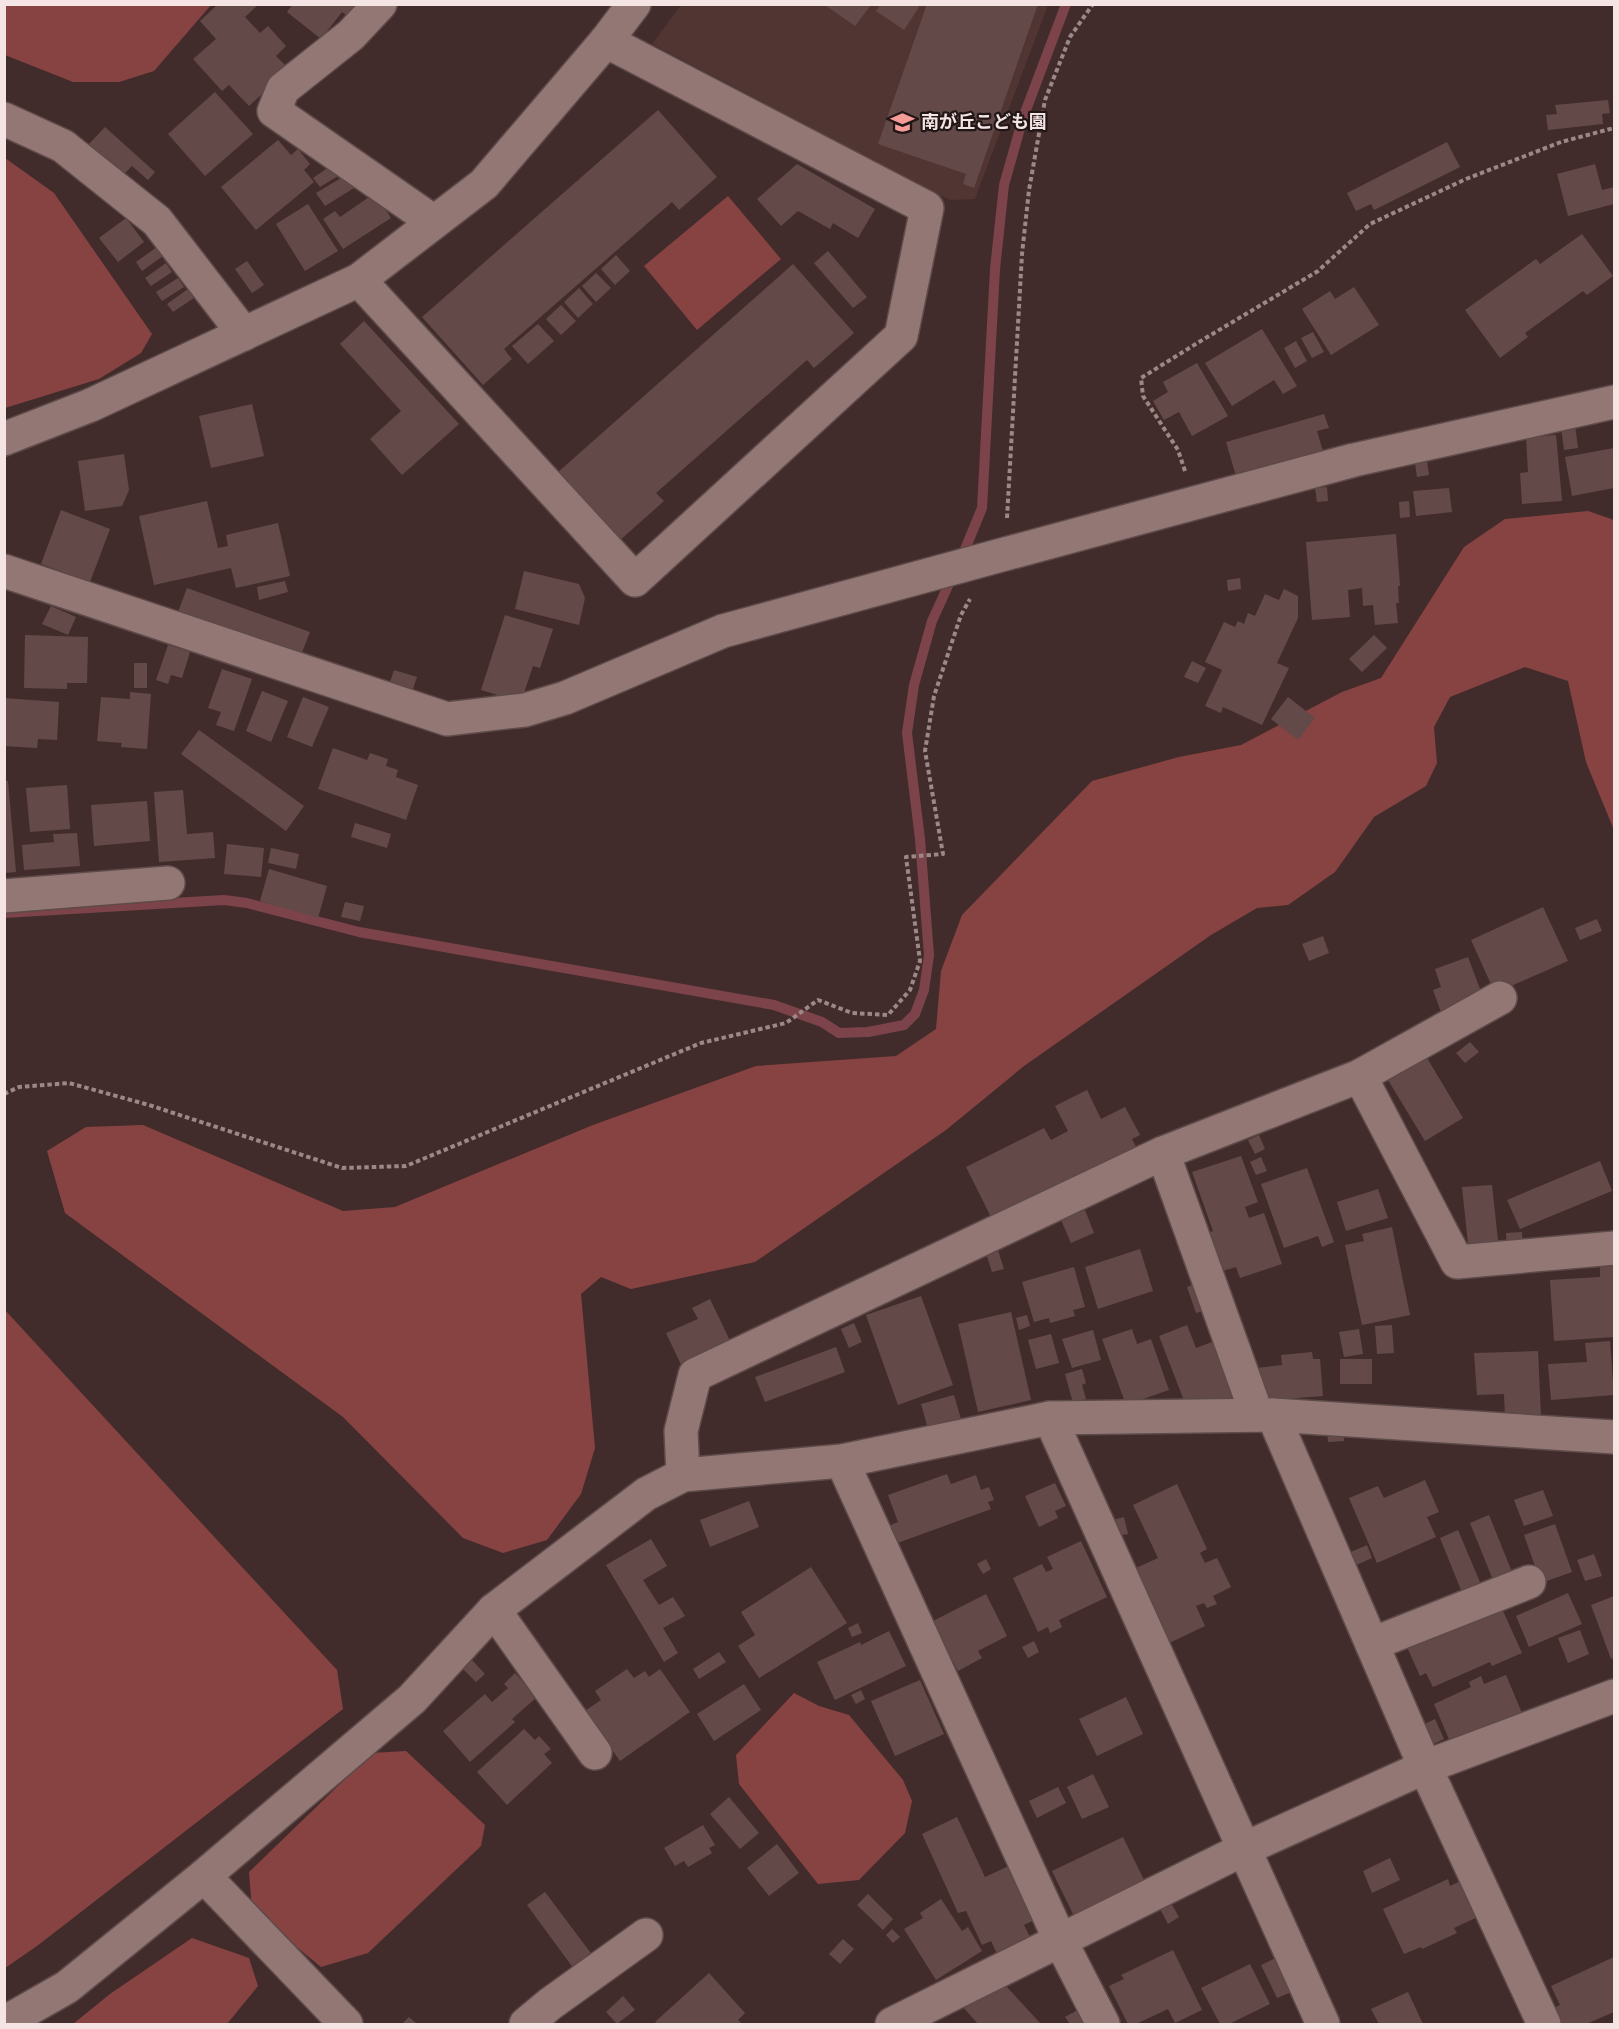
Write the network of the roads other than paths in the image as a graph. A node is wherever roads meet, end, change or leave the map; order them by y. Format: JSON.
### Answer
{"nodes":[{"id":1,"x":380,"y":4,"type":"edge"},
{"id":2,"x":634,"y":4,"type":"edge"},
{"id":3,"x":606,"y":40,"type":"junction"},
{"id":4,"x":4,"y":119,"type":"edge"},
{"id":5,"x":434,"y":222,"type":"junction"},
{"id":6,"x":359,"y":280,"type":"junction"},
{"id":7,"x":244,"y":334,"type":"junction"},
{"id":8,"x":1614,"y":402,"type":"edge"},
{"id":9,"x":4,"y":439,"type":"edge"},
{"id":10,"x":4,"y":571,"type":"edge"},
{"id":11,"x":168,"y":883,"type":"dead end"},
{"id":12,"x":4,"y":896,"type":"edge"},
{"id":13,"x":1500,"y":998,"type":"dead end"},
{"id":14,"x":1360,"y":1076,"type":"junction"},
{"id":15,"x":1163,"y":1153,"type":"junction"},
{"id":16,"x":1614,"y":1248,"type":"edge"},
{"id":17,"x":1265,"y":1415,"type":"junction"},
{"id":18,"x":1050,"y":1418,"type":"junction"},
{"id":19,"x":1614,"y":1437,"type":"edge"},
{"id":20,"x":842,"y":1461,"type":"junction"},
{"id":21,"x":683,"y":1475,"type":"junction"},
{"id":22,"x":1529,"y":1582,"type":"dead end"},
{"id":23,"x":494,"y":1610,"type":"junction"},
{"id":24,"x":1372,"y":1644,"type":"junction"},
{"id":25,"x":1614,"y":1696,"type":"edge"},
{"id":26,"x":595,"y":1753,"type":"dead end"},
{"id":27,"x":1425,"y":1767,"type":"junction"},
{"id":28,"x":1244,"y":1849,"type":"junction"},
{"id":29,"x":204,"y":1876,"type":"junction"},
{"id":30,"x":646,"y":1935,"type":"dead end"},
{"id":31,"x":1061,"y":1942,"type":"junction"},
{"id":32,"x":42,"y":2002,"type":"junction"},
{"id":33,"x":4,"y":2003,"type":"edge"},
{"id":34,"x":933,"y":2017,"type":"edge"},
{"id":35,"x":4,"y":2023,"type":"edge"},
{"id":36,"x":346,"y":2025,"type":"edge"},
{"id":37,"x":526,"y":2025,"type":"edge"},
{"id":38,"x":892,"y":2025,"type":"edge"},
{"id":39,"x":1103,"y":2025,"type":"edge"},
{"id":40,"x":1323,"y":2025,"type":"edge"},
{"id":41,"x":1544,"y":2025,"type":"edge"}],
"edges":[{"from":1,"to":5,"type":"street"},
{"from":2,"to":3,"type":"street"},
{"from":3,"to":5,"type":"street"},
{"from":3,"to":6,"type":"street"},
{"from":4,"to":7,"type":"street"},
{"from":5,"to":6,"type":"street"},
{"from":6,"to":7,"type":"street"},
{"from":7,"to":9,"type":"street"},
{"from":8,"to":10,"type":"street"},
{"from":11,"to":12,"type":"street"},
{"from":13,"to":14,"type":"street"},
{"from":14,"to":15,"type":"street"},
{"from":14,"to":16,"type":"street"},
{"from":15,"to":17,"type":"street"},
{"from":15,"to":21,"type":"street"},
{"from":17,"to":18,"type":"street"},
{"from":17,"to":19,"type":"street"},
{"from":17,"to":24,"type":"street"},
{"from":18,"to":20,"type":"street"},
{"from":18,"to":28,"type":"street"},
{"from":20,"to":21,"type":"street"},
{"from":20,"to":31,"type":"street"},
{"from":21,"to":23,"type":"street"},
{"from":22,"to":24,"type":"street"},
{"from":23,"to":26,"type":"street"},
{"from":23,"to":29,"type":"street"},
{"from":24,"to":27,"type":"street"},
{"from":25,"to":27,"type":"street"},
{"from":27,"to":28,"type":"street"},
{"from":27,"to":41,"type":"street"},
{"from":28,"to":31,"type":"street"},
{"from":28,"to":40,"type":"street"},
{"from":29,"to":32,"type":"street"},
{"from":29,"to":36,"type":"street"},
{"from":30,"to":37,"type":"street"},
{"from":31,"to":34,"type":"street"},
{"from":31,"to":39,"type":"street"},
{"from":32,"to":33,"type":"street"},
{"from":32,"to":35,"type":"street"},
{"from":34,"to":38,"type":"street"}]}
